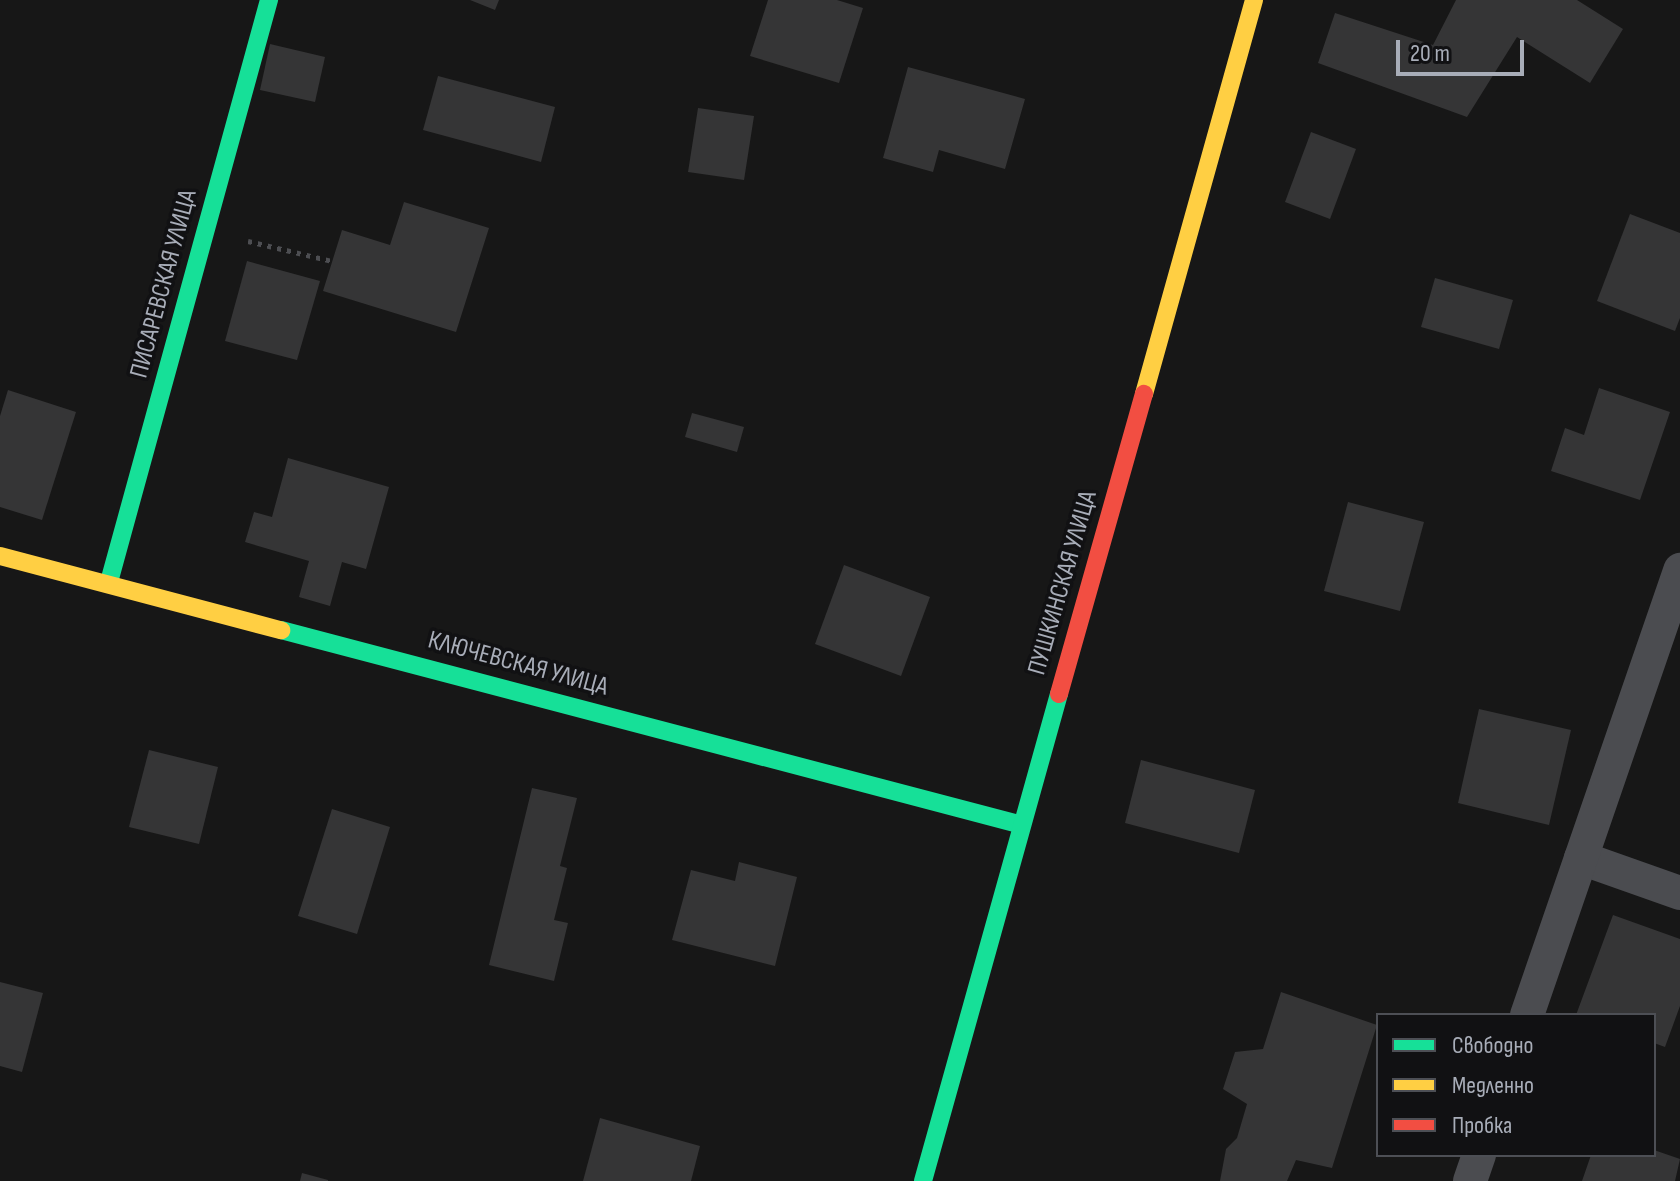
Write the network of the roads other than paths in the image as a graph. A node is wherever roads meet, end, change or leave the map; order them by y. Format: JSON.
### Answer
{"nodes":[{"id":1,"x":269,"y":0,"type":"edge"},
{"id":2,"x":1254,"y":0,"type":"edge"},
{"id":3,"x":0,"y":556,"type":"edge"},
{"id":4,"x":1680,"y":570,"type":"edge"},
{"id":5,"x":109,"y":582,"type":"junction"},
{"id":6,"x":1022,"y":825,"type":"junction"},
{"id":7,"x":1581,"y":858,"type":"junction"},
{"id":8,"x":1680,"y":893,"type":"edge"},
{"id":9,"x":1528,"y":1013,"type":"edge"},
{"id":10,"x":1478,"y":1157,"type":"edge"},
{"id":11,"x":923,"y":1181,"type":"edge"},
{"id":12,"x":1470,"y":1181,"type":"edge"}],
"edges":[{"from":1,"to":5,"type":"street","name":"ПИСАРЕВСКАЯ УЛИЦА"},
{"from":2,"to":6,"type":"street","name":"ПУШКИНСКАЯ УЛИЦА"},
{"from":3,"to":5,"type":"street","name":"КЛЮЧЕВСКАЯ УЛИЦА"},
{"from":4,"to":7,"type":"street"},
{"from":5,"to":6,"type":"street","name":"КЛЮЧЕВСКАЯ УЛИЦА"},
{"from":6,"to":11,"type":"street","name":"ПУШКИНСКАЯ УЛИЦА"},
{"from":7,"to":8,"type":"street"},
{"from":7,"to":9,"type":"street"},
{"from":10,"to":12,"type":"street"}]}
